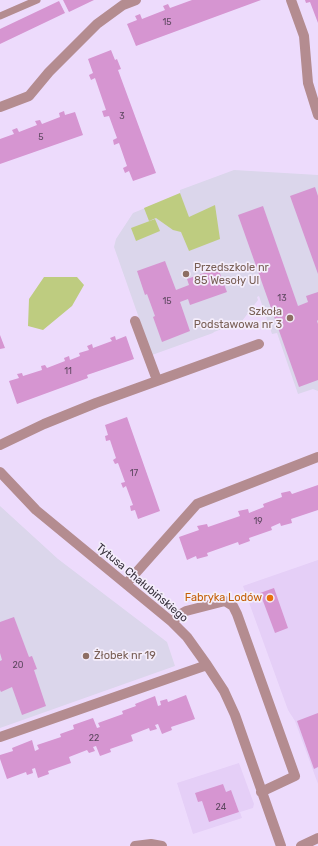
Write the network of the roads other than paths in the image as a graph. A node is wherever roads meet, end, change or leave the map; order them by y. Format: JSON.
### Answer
{"nodes":[{"id":1,"x":37,"y":0,"type":"edge"},
{"id":2,"x":136,"y":0,"type":"edge"},
{"id":3,"x":291,"y":0,"type":"edge"},
{"id":4,"x":0,"y":16,"type":"edge"},
{"id":5,"x":0,"y":107,"type":"edge"},
{"id":6,"x":318,"y":115,"type":"edge"},
{"id":7,"x":135,"y":321,"type":"dead end"},
{"id":8,"x":259,"y":344,"type":"dead end"},
{"id":9,"x":157,"y":380,"type":"junction"},
{"id":10,"x":0,"y":445,"type":"edge"},
{"id":11,"x":318,"y":457,"type":"edge"},
{"id":12,"x":0,"y":472,"type":"edge"},
{"id":13,"x":126,"y":584,"type":"junction"},
{"id":14,"x":172,"y":622,"type":"junction"},
{"id":15,"x":207,"y":665,"type":"junction"},
{"id":16,"x":0,"y":737,"type":"edge"},
{"id":17,"x":261,"y":792,"type":"junction"},
{"id":18,"x":318,"y":838,"type":"edge"},
{"id":19,"x":135,"y":846,"type":"edge"},
{"id":20,"x":162,"y":846,"type":"edge"},
{"id":21,"x":281,"y":846,"type":"edge"},
{"id":22,"x":301,"y":846,"type":"edge"}],
"edges":[{"from":1,"to":4,"type":"lane"},
{"from":2,"to":5,"type":"street"},
{"from":3,"to":6,"type":"street"},
{"from":7,"to":9,"type":"street"},
{"from":8,"to":9,"type":"street"},
{"from":9,"to":10,"type":"street"},
{"from":11,"to":13,"type":"street"},
{"from":12,"to":13,"type":"street","name":"Tytusa Chałubińskiego"},
{"from":13,"to":14,"type":"street","name":"Tytusa Chałubińskiego"},
{"from":14,"to":15,"type":"street","name":"Tytusa Chałubińskiego"},
{"from":14,"to":17,"type":"street"},
{"from":15,"to":16,"type":"street"},
{"from":15,"to":17,"type":"street","name":"Tytusa Chałubińskiego"},
{"from":17,"to":21,"type":"street","name":"Tytusa Chałubińskiego"},
{"from":18,"to":22,"type":"street"},
{"from":19,"to":20,"type":"street"}]}
